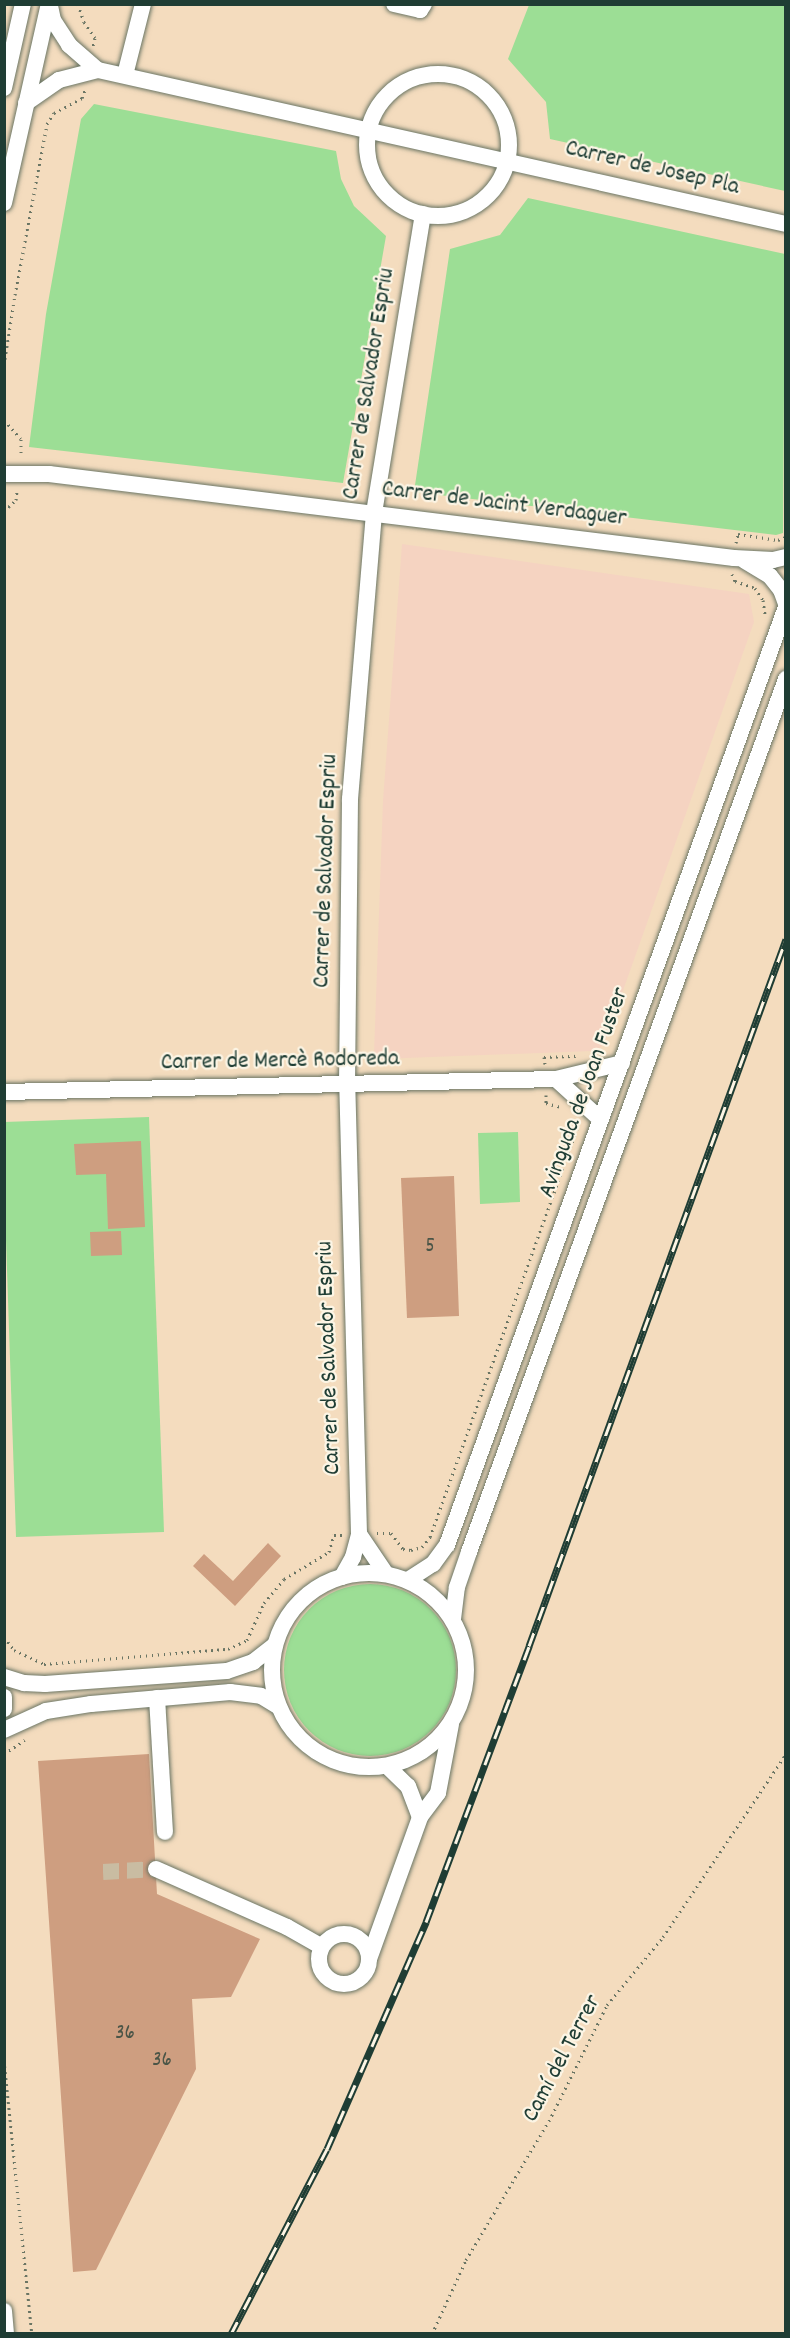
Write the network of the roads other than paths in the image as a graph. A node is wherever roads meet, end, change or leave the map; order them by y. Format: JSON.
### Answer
{"nodes":[{"id":1,"x":23,"y":4,"type":"edge"},
{"id":2,"x":49,"y":4,"type":"edge"},
{"id":3,"x":143,"y":4,"type":"edge"},
{"id":4,"x":394,"y":4,"type":"edge"},
{"id":5,"x":424,"y":4,"type":"edge"},
{"id":6,"x":92,"y":68,"type":"junction"},
{"id":7,"x":125,"y":75,"type":"junction"},
{"id":8,"x":4,"y":87,"type":"edge"},
{"id":9,"x":26,"y":103,"type":"junction"},
{"id":10,"x":369,"y":130,"type":"junction"},
{"id":11,"x":507,"y":162,"type":"junction"},
{"id":12,"x":4,"y":203,"type":"edge"},
{"id":13,"x":423,"y":214,"type":"junction"},
{"id":14,"x":786,"y":224,"type":"edge"},
{"id":15,"x":4,"y":462,"type":"edge"},
{"id":16,"x":4,"y":474,"type":"edge"},
{"id":17,"x":49,"y":474,"type":"junction"},
{"id":18,"x":374,"y":513,"type":"junction"},
{"id":19,"x":786,"y":557,"type":"edge"},
{"id":20,"x":738,"y":558,"type":"junction"},
{"id":21,"x":786,"y":605,"type":"edge"},
{"id":22,"x":786,"y":679,"type":"edge"},
{"id":23,"x":622,"y":1063,"type":"junction"},
{"id":24,"x":556,"y":1079,"type":"junction"},
{"id":25,"x":347,"y":1085,"type":"junction"},
{"id":26,"x":4,"y":1092,"type":"edge"},
{"id":27,"x":599,"y":1118,"type":"junction"},
{"id":28,"x":359,"y":1534,"type":"junction"},
{"id":29,"x":386,"y":1574,"type":"junction"},
{"id":30,"x":342,"y":1576,"type":"junction"},
{"id":31,"x":408,"y":1581,"type":"junction"},
{"id":32,"x":453,"y":1619,"type":"junction"},
{"id":33,"x":275,"y":1645,"type":"junction"},
{"id":34,"x":4,"y":1677,"type":"edge"},
{"id":35,"x":4,"y":1697,"type":"edge"},
{"id":36,"x":157,"y":1698,"type":"junction"},
{"id":37,"x":279,"y":1707,"type":"junction"},
{"id":38,"x":4,"y":1709,"type":"edge"},
{"id":39,"x":451,"y":1724,"type":"junction"},
{"id":40,"x":4,"y":1730,"type":"edge"},
{"id":41,"x":387,"y":1766,"type":"junction"},
{"id":42,"x":420,"y":1817,"type":"junction"},
{"id":43,"x":165,"y":1832,"type":"dead end"},
{"id":44,"x":156,"y":1869,"type":"tunnel mouth"},
{"id":45,"x":381,"y":1922,"type":"junction"},
{"id":46,"x":357,"y":1938,"type":"junction"},
{"id":47,"x":322,"y":1947,"type":"junction"},
{"id":48,"x":369,"y":1959,"type":"junction"},
{"id":49,"x":4,"y":2311,"type":"edge"},
{"id":50,"x":6,"y":2334,"type":"edge"}],
"edges":[{"from":1,"to":8,"type":"street"},
{"from":2,"to":6,"type":"street","name":"Carrer de Josep Pla"},
{"from":2,"to":9,"type":"street"},
{"from":3,"to":7,"type":"street"},
{"from":4,"to":5,"type":"street"},
{"from":6,"to":7,"type":"street","name":"Carrer de Josep Pla"},
{"from":6,"to":9,"type":"street","name":"Carrer de Josep Pla"},
{"from":7,"to":10,"type":"street","name":"Carrer de Josep Pla"},
{"from":9,"to":12,"type":"street"},
{"from":10,"to":11,"type":"street","name":"Carrer de Josep Pla"},
{"from":10,"to":11,"type":"street"},
{"from":10,"to":13,"type":"street"},
{"from":11,"to":13,"type":"street"},
{"from":11,"to":14,"type":"street","name":"Carrer de Josep Pla"},
{"from":13,"to":18,"type":"street","name":"Carrer de Salvador Espriu"},
{"from":15,"to":17,"type":"street","name":"Carrer de Jacint Verdaguer"},
{"from":16,"to":17,"type":"street","name":"Carrer de Jacint Verdaguer"},
{"from":17,"to":18,"type":"street","name":"Carrer de Jacint Verdaguer"},
{"from":18,"to":20,"type":"street","name":"Carrer de Jacint Verdaguer"},
{"from":18,"to":25,"type":"street","name":"Carrer de Salvador Espriu"},
{"from":19,"to":20,"type":"street","name":"Carrer de Jacint Verdaguer"},
{"from":20,"to":21,"type":"street","name":"Carrer de Jacint Verdaguer"},
{"from":21,"to":23,"type":"street","name":"Avinguda de Joan Fuster"},
{"from":22,"to":32,"type":"street","name":"Avinguda de Joan Fuster"},
{"from":23,"to":24,"type":"street","name":"Carrer de Mercè Rodoreda"},
{"from":23,"to":27,"type":"street","name":"Avinguda de Joan Fuster"},
{"from":24,"to":25,"type":"street","name":"Carrer de Mercè Rodoreda"},
{"from":24,"to":27,"type":"street"},
{"from":25,"to":26,"type":"street","name":"Carrer de Mercè Rodoreda"},
{"from":25,"to":28,"type":"street","name":"Carrer de Salvador Espriu"},
{"from":27,"to":31,"type":"street","name":"Avinguda de Joan Fuster"},
{"from":28,"to":29,"type":"street"},
{"from":28,"to":30,"type":"street","name":"Carrer de Salvador Espriu"},
{"from":29,"to":30,"type":"street"},
{"from":29,"to":31,"type":"street"},
{"from":30,"to":33,"type":"street"},
{"from":31,"to":32,"type":"street"},
{"from":32,"to":39,"type":"street"},
{"from":33,"to":34,"type":"street"},
{"from":33,"to":37,"type":"street"},
{"from":35,"to":38,"type":"street"},
{"from":36,"to":37,"type":"street"},
{"from":36,"to":40,"type":"street"},
{"from":36,"to":43,"type":"street"},
{"from":37,"to":41,"type":"street"},
{"from":39,"to":41,"type":"street"},
{"from":39,"to":42,"type":"street"},
{"from":41,"to":42,"type":"street"},
{"from":42,"to":45,"type":"street"},
{"from":44,"to":47,"type":"street"},
{"from":45,"to":46,"type":"street"},
{"from":45,"to":48,"type":"street"},
{"from":46,"to":47,"type":"street"},
{"from":46,"to":48,"type":"street"},
{"from":47,"to":48,"type":"street"},
{"from":49,"to":50,"type":"street"}]}
